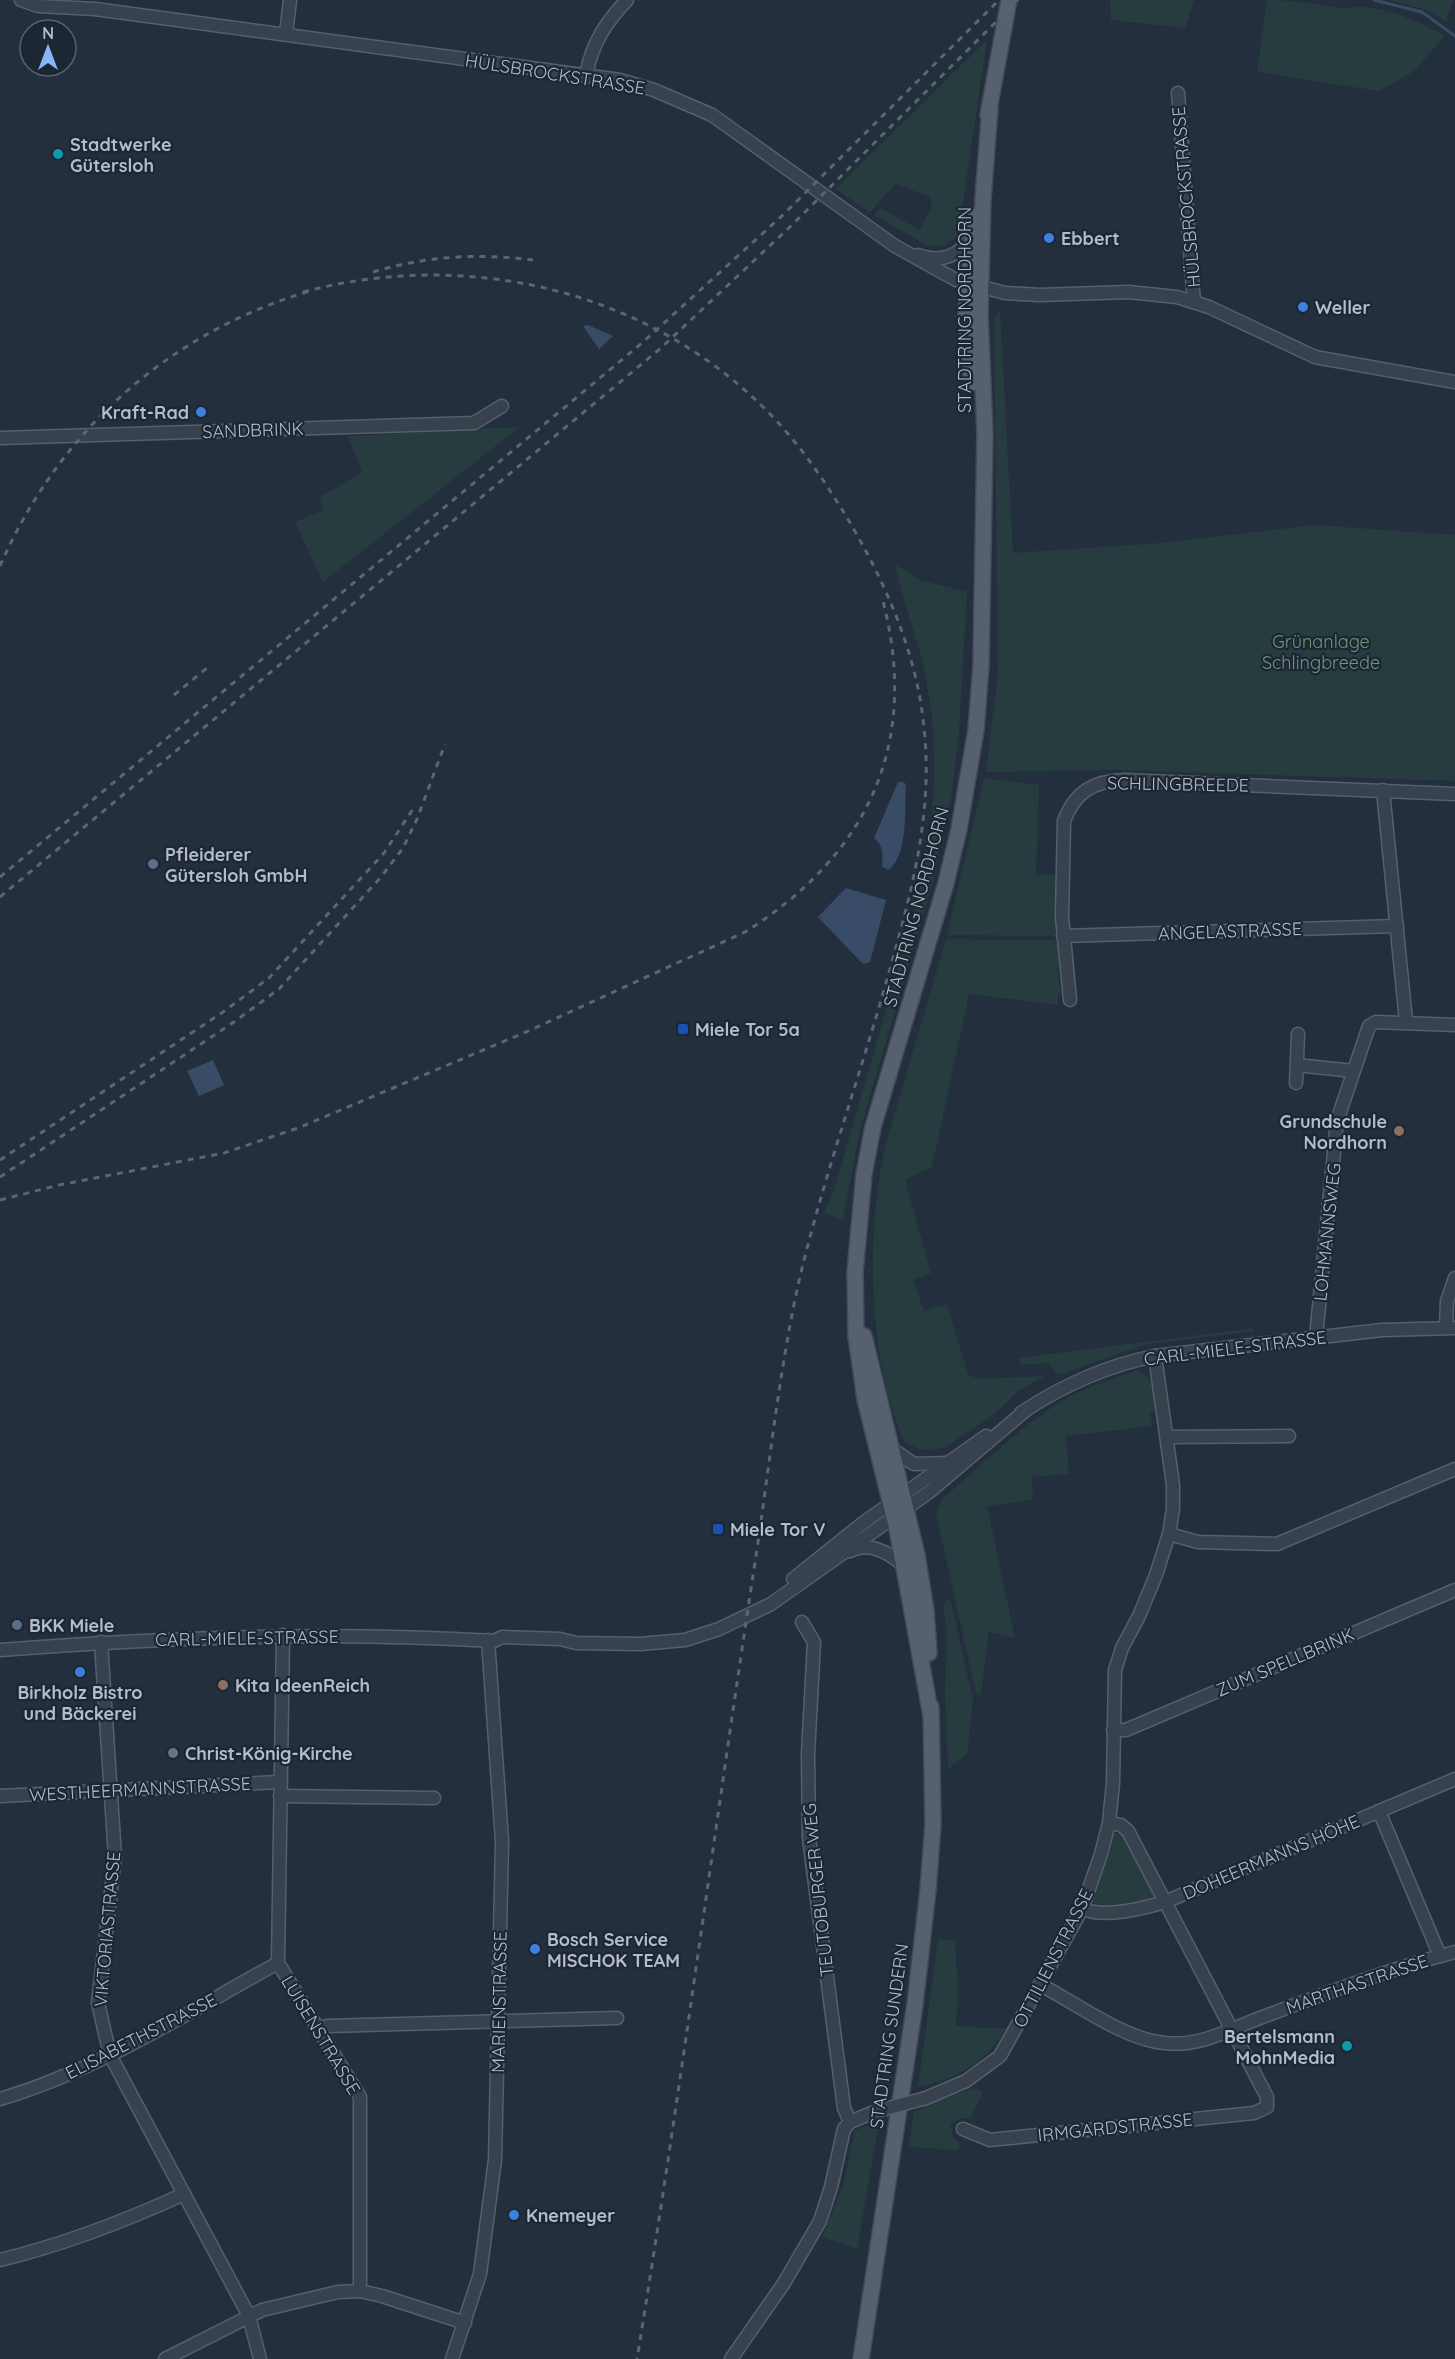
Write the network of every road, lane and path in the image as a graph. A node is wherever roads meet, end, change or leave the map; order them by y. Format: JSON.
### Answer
{"nodes":[{"id":1,"x":21,"y":0,"type":"edge"},
{"id":2,"x":58,"y":0,"type":"edge"},
{"id":3,"x":290,"y":0,"type":"edge"},
{"id":4,"x":627,"y":0,"type":"edge"},
{"id":5,"x":1009,"y":0,"type":"edge"},
{"id":6,"x":75,"y":7,"type":"junction"},
{"id":7,"x":286,"y":34,"type":"junction"},
{"id":8,"x":586,"y":75,"type":"junction"},
{"id":9,"x":1178,"y":93,"type":"dead end"},
{"id":10,"x":990,"y":107,"type":"junction"},
{"id":11,"x":971,"y":238,"type":"junction"},
{"id":12,"x":895,"y":246,"type":"junction"},
{"id":13,"x":976,"y":286,"type":"junction"},
{"id":14,"x":1194,"y":302,"type":"junction"},
{"id":15,"x":1455,"y":382,"type":"edge"},
{"id":16,"x":502,"y":406,"type":"dead end"},
{"id":17,"x":0,"y":438,"type":"edge"},
{"id":18,"x":1383,"y":790,"type":"junction"},
{"id":19,"x":1455,"y":794,"type":"edge"},
{"id":20,"x":1397,"y":926,"type":"junction"},
{"id":21,"x":1063,"y":936,"type":"junction"},
{"id":22,"x":1070,"y":1000,"type":"dead end"},
{"id":23,"x":1406,"y":1021,"type":"junction"},
{"id":24,"x":1455,"y":1024,"type":"edge"},
{"id":25,"x":1298,"y":1034,"type":"dead end"},
{"id":26,"x":1297,"y":1065,"type":"junction"},
{"id":27,"x":1353,"y":1071,"type":"junction"},
{"id":28,"x":1296,"y":1083,"type":"dead end"},
{"id":29,"x":1455,"y":1278,"type":"edge"},
{"id":30,"x":855,"y":1307,"type":"junction"},
{"id":31,"x":1450,"y":1328,"type":"edge"},
{"id":32,"x":1316,"y":1337,"type":"junction"},
{"id":33,"x":1155,"y":1356,"type":"junction"},
{"id":34,"x":1026,"y":1410,"type":"junction"},
{"id":35,"x":1289,"y":1436,"type":"dead end"},
{"id":36,"x":1167,"y":1437,"type":"junction"},
{"id":37,"x":892,"y":1449,"type":"junction"},
{"id":38,"x":950,"y":1463,"type":"junction"},
{"id":39,"x":1455,"y":1469,"type":"edge"},
{"id":40,"x":898,"y":1506,"type":"junction"},
{"id":41,"x":1169,"y":1534,"type":"junction"},
{"id":42,"x":838,"y":1557,"type":"junction"},
{"id":43,"x":904,"y":1566,"type":"junction"},
{"id":44,"x":1455,"y":1590,"type":"edge"},
{"id":45,"x":755,"y":1612,"type":"junction"},
{"id":46,"x":802,"y":1622,"type":"dead end"},
{"id":47,"x":283,"y":1635,"type":"junction"},
{"id":48,"x":491,"y":1640,"type":"junction"},
{"id":49,"x":101,"y":1642,"type":"junction"},
{"id":50,"x":0,"y":1650,"type":"edge"},
{"id":51,"x":931,"y":1716,"type":"junction"},
{"id":52,"x":1113,"y":1730,"type":"junction"},
{"id":53,"x":1455,"y":1779,"type":"edge"},
{"id":54,"x":279,"y":1782,"type":"junction"},
{"id":55,"x":112,"y":1790,"type":"junction"},
{"id":56,"x":0,"y":1796,"type":"edge"},
{"id":57,"x":280,"y":1796,"type":"junction"},
{"id":58,"x":434,"y":1798,"type":"dead end"},
{"id":59,"x":1379,"y":1811,"type":"junction"},
{"id":60,"x":1109,"y":1823,"type":"junction"},
{"id":61,"x":1165,"y":1902,"type":"junction"},
{"id":62,"x":1082,"y":1909,"type":"junction"},
{"id":63,"x":1455,"y":1952,"type":"edge"},
{"id":64,"x":1440,"y":1956,"type":"junction"},
{"id":65,"x":278,"y":1963,"type":"junction"},
{"id":66,"x":1041,"y":1985,"type":"junction"},
{"id":67,"x":617,"y":2018,"type":"dead end"},
{"id":68,"x":499,"y":2020,"type":"junction"},
{"id":69,"x":320,"y":2029,"type":"junction"},
{"id":70,"x":1233,"y":2031,"type":"junction"},
{"id":71,"x":110,"y":2055,"type":"junction"},
{"id":72,"x":0,"y":2099,"type":"edge"},
{"id":73,"x":850,"y":2122,"type":"junction"},
{"id":74,"x":963,"y":2129,"type":"dead end"},
{"id":75,"x":184,"y":2194,"type":"junction"},
{"id":76,"x":0,"y":2260,"type":"edge"},
{"id":77,"x":360,"y":2291,"type":"junction"},
{"id":78,"x":249,"y":2316,"type":"junction"},
{"id":79,"x":465,"y":2323,"type":"junction"},
{"id":80,"x":165,"y":2359,"type":"edge"},
{"id":81,"x":260,"y":2359,"type":"edge"},
{"id":82,"x":452,"y":2359,"type":"edge"},
{"id":83,"x":731,"y":2359,"type":"edge"},
{"id":84,"x":861,"y":2359,"type":"edge"}],
"edges":[{"from":1,"to":6,"type":"street","name":"HÜLSBROCKSTRASSE"},
{"from":2,"to":6,"type":"street","name":"HÜLSBROCKSTRASSE"},
{"from":3,"to":7,"type":"street"},
{"from":4,"to":8,"type":"street"},
{"from":5,"to":10,"type":"main road","name":"STADTRING NORDHORN"},
{"from":6,"to":7,"type":"street","name":"HÜLSBROCKSTRASSE"},
{"from":7,"to":8,"type":"street","name":"HÜLSBROCKSTRASSE"},
{"from":8,"to":12,"type":"street","name":"HÜLSBROCKSTRASSE"},
{"from":9,"to":14,"type":"street","name":"HÜLSBROCKSTRASSE"},
{"from":10,"to":11,"type":"main road","name":"STADTRING NORDHORN"},
{"from":10,"to":13,"type":"main road","name":"STADTRING NORDHORN"},
{"from":11,"to":12,"type":"street","name":"STADTRING NORDHORN"},
{"from":11,"to":13,"type":"main road","name":"STADTRING NORDHORN"},
{"from":12,"to":13,"type":"street","name":"HÜLSBROCKSTRASSE"},
{"from":13,"to":14,"type":"street","name":"HÜLSBROCKSTRASSE"},
{"from":13,"to":30,"type":"main road","name":"STADTRING NORDHORN"},
{"from":14,"to":15,"type":"street","name":"HÜLSBROCKSTRASSE"},
{"from":16,"to":17,"type":"street","name":"SANDBRINK"},
{"from":18,"to":19,"type":"street","name":"SCHLINGBREEDE"},
{"from":18,"to":20,"type":"street"},
{"from":18,"to":21,"type":"street","name":"SCHLINGBREEDE"},
{"from":20,"to":21,"type":"street","name":"ANGELASTRASSE"},
{"from":20,"to":23,"type":"street"},
{"from":21,"to":22,"type":"street","name":"SCHLINGBREEDE"},
{"from":23,"to":24,"type":"street","name":"LOHMANNSWEG"},
{"from":23,"to":27,"type":"street","name":"LOHMANNSWEG"},
{"from":25,"to":26,"type":"street"},
{"from":26,"to":27,"type":"street"},
{"from":26,"to":28,"type":"street"},
{"from":27,"to":32,"type":"street","name":"LOHMANNSWEG"},
{"from":29,"to":31,"type":"street"},
{"from":30,"to":37,"type":"main road","name":"STADTRING NORDHORN"},
{"from":30,"to":40,"type":"main road","name":"STADTRING NORDHORN"},
{"from":31,"to":32,"type":"street","name":"CARL-MIELE-STRASSE"},
{"from":32,"to":33,"type":"street","name":"CARL-MIELE-STRASSE"},
{"from":33,"to":34,"type":"street","name":"CARL-MIELE-STRASSE"},
{"from":33,"to":36,"type":"street","name":"OTTILIENSTRASSE"},
{"from":34,"to":38,"type":"street","name":"CARL-MIELE-STRASSE"},
{"from":34,"to":40,"type":"street","name":"CARL-MIELE-STRASSE"},
{"from":35,"to":36,"type":"street"},
{"from":36,"to":41,"type":"street","name":"OTTILIENSTRASSE"},
{"from":37,"to":38,"type":"street"},
{"from":37,"to":40,"type":"main road","name":"STADTRING NORDHORN"},
{"from":38,"to":40,"type":"street","name":"CARL-MIELE-STRASSE"},
{"from":39,"to":41,"type":"street"},
{"from":40,"to":42,"type":"street","name":"CARL-MIELE-STRASSE"},
{"from":40,"to":43,"type":"main road","name":"STADTRING SUNDERN"},
{"from":40,"to":45,"type":"street","name":"CARL-MIELE-STRASSE"},
{"from":40,"to":51,"type":"main road","name":"STADTRING SUNDERN"},
{"from":41,"to":52,"type":"street","name":"OTTILIENSTRASSE"},
{"from":42,"to":43,"type":"street"},
{"from":42,"to":45,"type":"street","name":"CARL-MIELE-STRASSE"},
{"from":43,"to":51,"type":"main road","name":"STADTRING SUNDERN"},
{"from":44,"to":52,"type":"street","name":"ZUM SPELLBRINK"},
{"from":45,"to":48,"type":"street","name":"CARL-MIELE-STRASSE"},
{"from":46,"to":73,"type":"street","name":"TEUTOBURGER WEG"},
{"from":47,"to":48,"type":"street","name":"CARL-MIELE-STRASSE"},
{"from":47,"to":49,"type":"street","name":"CARL-MIELE-STRASSE"},
{"from":47,"to":54,"type":"street","name":"LUISENSTRASSE"},
{"from":48,"to":68,"type":"street","name":"MARIENSTRASSE"},
{"from":49,"to":50,"type":"street","name":"CARL-MIELE-STRASSE"},
{"from":49,"to":55,"type":"street","name":"VIKTORIASTRASSE"},
{"from":51,"to":84,"type":"main road","name":"STADTRING SUNDERN"},
{"from":52,"to":60,"type":"street","name":"OTTILIENSTRASSE"},
{"from":53,"to":59,"type":"street","name":"DOHEERMANNS HÖHE"},
{"from":54,"to":55,"type":"street","name":"WESTHEERMANNSTRASSE"},
{"from":54,"to":57,"type":"street","name":"LUISENSTRASSE"},
{"from":55,"to":56,"type":"street","name":"WESTHEERMANNSTRASSE"},
{"from":55,"to":71,"type":"street","name":"VIKTORIASTRASSE"},
{"from":57,"to":58,"type":"street"},
{"from":57,"to":65,"type":"street","name":"LUISENSTRASSE"},
{"from":59,"to":61,"type":"street","name":"DOHEERMANNS HÖHE"},
{"from":59,"to":64,"type":"street","name":"MARTHASTRASSE"},
{"from":60,"to":61,"type":"street"},
{"from":60,"to":62,"type":"street","name":"OTTILIENSTRASSE"},
{"from":61,"to":62,"type":"street","name":"DOHEERMANNS HÖHE"},
{"from":61,"to":70,"type":"street"},
{"from":62,"to":66,"type":"street","name":"OTTILIENSTRASSE"},
{"from":63,"to":64,"type":"street","name":"MARTHASTRASSE"},
{"from":64,"to":70,"type":"street","name":"MARTHASTRASSE"},
{"from":65,"to":69,"type":"street","name":"LUISENSTRASSE"},
{"from":65,"to":71,"type":"street","name":"ELISABETHSTRASSE"},
{"from":66,"to":70,"type":"street","name":"MARTHASTRASSE"},
{"from":66,"to":73,"type":"street","name":"OTTILIENSTRASSE","bridge":true},
{"from":67,"to":68,"type":"street"},
{"from":68,"to":69,"type":"street"},
{"from":68,"to":79,"type":"street","name":"MARIENSTRASSE"},
{"from":69,"to":77,"type":"street","name":"LUISENSTRASSE"},
{"from":70,"to":74,"type":"street","name":"IRMGARDSTRASSE"},
{"from":71,"to":72,"type":"street","name":"ELISABETHSTRASSE"},
{"from":71,"to":75,"type":"street","name":"VIKTORIASTRASSE"},
{"from":73,"to":83,"type":"street"},
{"from":75,"to":76,"type":"street"},
{"from":75,"to":78,"type":"street","name":"VIKTORIASTRASSE"},
{"from":77,"to":78,"type":"street"},
{"from":77,"to":79,"type":"street"},
{"from":78,"to":80,"type":"street"},
{"from":78,"to":81,"type":"street","name":"VIKTORIASTRASSE"},
{"from":79,"to":82,"type":"street","name":"MARIENSTRASSE"}]}
